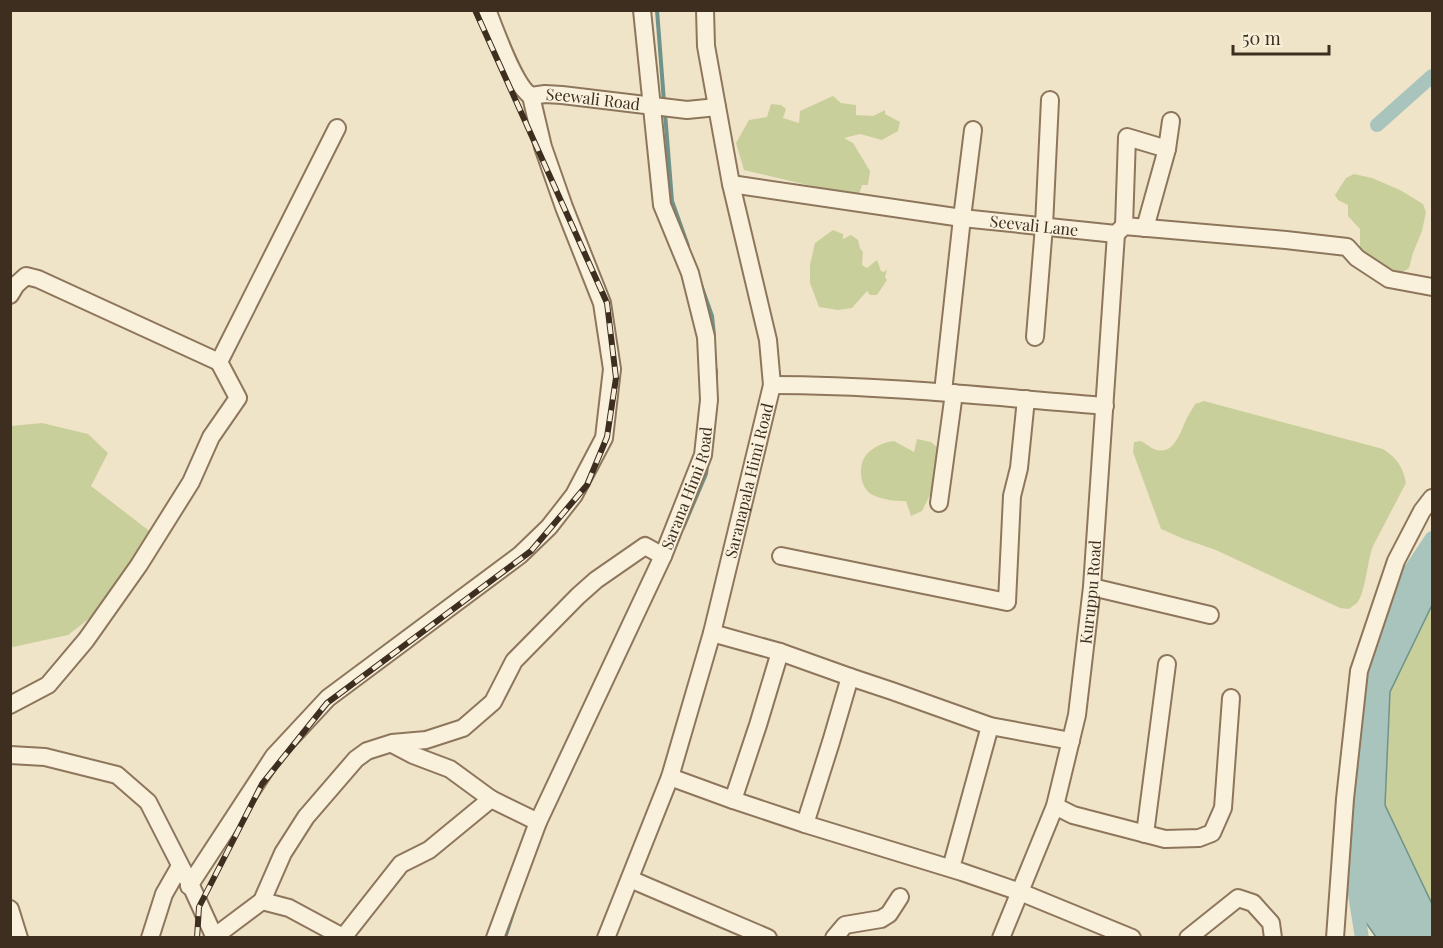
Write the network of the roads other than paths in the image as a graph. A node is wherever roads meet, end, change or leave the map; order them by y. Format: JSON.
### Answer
{"nodes":[{"id":1,"x":488,"y":10,"type":"edge"},
{"id":2,"x":642,"y":10,"type":"edge"},
{"id":3,"x":705,"y":10,"type":"edge"},
{"id":4,"x":531,"y":96,"type":"junction"},
{"id":5,"x":1050,"y":100,"type":"dead end"},
{"id":6,"x":659,"y":107,"type":"junction"},
{"id":7,"x":717,"y":107,"type":"junction"},
{"id":8,"x":1171,"y":121,"type":"dead end"},
{"id":9,"x":337,"y":128,"type":"dead end"},
{"id":10,"x":973,"y":130,"type":"dead end"},
{"id":11,"x":1167,"y":148,"type":"junction"},
{"id":12,"x":731,"y":184,"type":"junction"},
{"id":13,"x":962,"y":218,"type":"junction"},
{"id":14,"x":1044,"y":226,"type":"junction"},
{"id":15,"x":1145,"y":228,"type":"junction"},
{"id":16,"x":1120,"y":230,"type":"junction"},
{"id":17,"x":1432,"y":287,"type":"edge"},
{"id":18,"x":10,"y":295,"type":"edge"},
{"id":19,"x":1035,"y":337,"type":"dead end"},
{"id":20,"x":219,"y":362,"type":"junction"},
{"id":21,"x":772,"y":385,"type":"junction"},
{"id":22,"x":948,"y":393,"type":"junction"},
{"id":23,"x":1026,"y":399,"type":"junction"},
{"id":24,"x":1105,"y":406,"type":"junction"},
{"id":25,"x":1432,"y":498,"type":"edge"},
{"id":26,"x":939,"y":503,"type":"dead end"},
{"id":27,"x":663,"y":556,"type":"junction"},
{"id":28,"x":781,"y":556,"type":"dead end"},
{"id":29,"x":1092,"y":587,"type":"junction"},
{"id":30,"x":1210,"y":615,"type":"dead end"},
{"id":31,"x":712,"y":633,"type":"junction"},
{"id":32,"x":780,"y":652,"type":"junction"},
{"id":33,"x":1167,"y":664,"type":"dead end"},
{"id":34,"x":850,"y":677,"type":"junction"},
{"id":35,"x":1231,"y":698,"type":"dead end"},
{"id":36,"x":10,"y":705,"type":"edge"},
{"id":37,"x":990,"y":726,"type":"junction"},
{"id":38,"x":1071,"y":741,"type":"junction"},
{"id":39,"x":392,"y":743,"type":"junction"},
{"id":40,"x":10,"y":754,"type":"edge"},
{"id":41,"x":670,"y":777,"type":"junction"},
{"id":42,"x":491,"y":799,"type":"junction"},
{"id":43,"x":733,"y":800,"type":"junction"},
{"id":44,"x":1055,"y":806,"type":"junction"},
{"id":45,"x":538,"y":822,"type":"junction"},
{"id":46,"x":805,"y":824,"type":"junction"},
{"id":47,"x":1145,"y":834,"type":"junction"},
{"id":48,"x":180,"y":866,"type":"junction"},
{"id":49,"x":951,"y":868,"type":"junction"},
{"id":50,"x":630,"y":879,"type":"junction"},
{"id":51,"x":189,"y":886,"type":"junction"},
{"id":52,"x":1020,"y":892,"type":"junction"},
{"id":53,"x":900,"y":897,"type":"dead end"},
{"id":54,"x":262,"y":901,"type":"junction"},
{"id":55,"x":10,"y":909,"type":"edge"},
{"id":56,"x":214,"y":937,"type":"edge"},
{"id":57,"x":1128,"y":937,"type":"edge"},
{"id":58,"x":19,"y":938,"type":"edge"},
{"id":59,"x":150,"y":938,"type":"edge"},
{"id":60,"x":495,"y":938,"type":"edge"},
{"id":61,"x":606,"y":938,"type":"edge"},
{"id":62,"x":768,"y":938,"type":"edge"},
{"id":63,"x":834,"y":938,"type":"edge"},
{"id":64,"x":1001,"y":938,"type":"edge"},
{"id":65,"x":1188,"y":938,"type":"edge"},
{"id":66,"x":1273,"y":938,"type":"edge"},
{"id":67,"x":1335,"y":938,"type":"edge"}],
"edges":[{"from":1,"to":4,"type":"street","name":"Seewali Road"},
{"from":2,"to":6,"type":"street","name":"Sarana Himi Road"},
{"from":3,"to":7,"type":"street","name":"Saranapala Himi Road"},
{"from":4,"to":6,"type":"street","name":"Seewali Road"},
{"from":4,"to":51,"type":"street"},
{"from":5,"to":14,"type":"street"},
{"from":6,"to":7,"type":"street","name":"Seewali Road"},
{"from":6,"to":27,"type":"street","name":"Sarana Himi Road"},
{"from":7,"to":12,"type":"street","name":"Saranapala Himi Road"},
{"from":8,"to":11,"type":"street"},
{"from":9,"to":20,"type":"street"},
{"from":10,"to":13,"type":"street"},
{"from":11,"to":15,"type":"street"},
{"from":11,"to":16,"type":"street","name":"Kuruppu Road"},
{"from":12,"to":13,"type":"street","name":"Seevali Lane"},
{"from":12,"to":21,"type":"street","name":"Saranapala Himi Road"},
{"from":13,"to":14,"type":"street","name":"Seevali Lane"},
{"from":13,"to":22,"type":"street"},
{"from":14,"to":16,"type":"street","name":"Seevali Lane"},
{"from":14,"to":19,"type":"street"},
{"from":15,"to":16,"type":"street","name":"Seevali Lane"},
{"from":15,"to":17,"type":"street","name":"Seevali Lane"},
{"from":16,"to":24,"type":"street","name":"Kuruppu Road"},
{"from":18,"to":20,"type":"street"},
{"from":20,"to":36,"type":"street"},
{"from":21,"to":22,"type":"street"},
{"from":21,"to":31,"type":"street","name":"Saranapala Himi Road"},
{"from":22,"to":23,"type":"street"},
{"from":22,"to":26,"type":"street"},
{"from":23,"to":24,"type":"street"},
{"from":23,"to":28,"type":"street"},
{"from":24,"to":29,"type":"street","name":"Kuruppu Road"},
{"from":25,"to":67,"type":"street"},
{"from":27,"to":39,"type":"street"},
{"from":27,"to":45,"type":"street","name":"Sarana Himi Road"},
{"from":29,"to":30,"type":"street"},
{"from":29,"to":38,"type":"street","name":"Kuruppu Road"},
{"from":31,"to":32,"type":"street"},
{"from":31,"to":41,"type":"street","name":"Saranapala Himi Road"},
{"from":32,"to":34,"type":"street"},
{"from":32,"to":43,"type":"street"},
{"from":33,"to":47,"type":"street"},
{"from":34,"to":37,"type":"street"},
{"from":34,"to":46,"type":"street"},
{"from":35,"to":47,"type":"street"},
{"from":37,"to":38,"type":"street"},
{"from":37,"to":49,"type":"street"},
{"from":38,"to":44,"type":"street","name":"Kuruppu Road"},
{"from":39,"to":42,"type":"street"},
{"from":39,"to":54,"type":"street"},
{"from":40,"to":48,"type":"street"},
{"from":41,"to":43,"type":"street"},
{"from":41,"to":50,"type":"street","name":"Saranapala Himi Road"},
{"from":42,"to":45,"type":"street"},
{"from":42,"to":54,"type":"street"},
{"from":43,"to":46,"type":"street"},
{"from":44,"to":47,"type":"street"},
{"from":44,"to":52,"type":"street","name":"Kuruppu Road"},
{"from":45,"to":60,"type":"street","name":"Sarana Himi Road"},
{"from":46,"to":49,"type":"street"},
{"from":48,"to":51,"type":"street"},
{"from":48,"to":59,"type":"street"},
{"from":49,"to":52,"type":"street"},
{"from":50,"to":61,"type":"street","name":"Saranapala Himi Road"},
{"from":50,"to":62,"type":"street"},
{"from":51,"to":56,"type":"street"},
{"from":52,"to":57,"type":"street"},
{"from":52,"to":64,"type":"street","name":"Kuruppu Road"},
{"from":53,"to":63,"type":"street"},
{"from":54,"to":56,"type":"street"},
{"from":55,"to":58,"type":"street"},
{"from":65,"to":66,"type":"street"}]}
